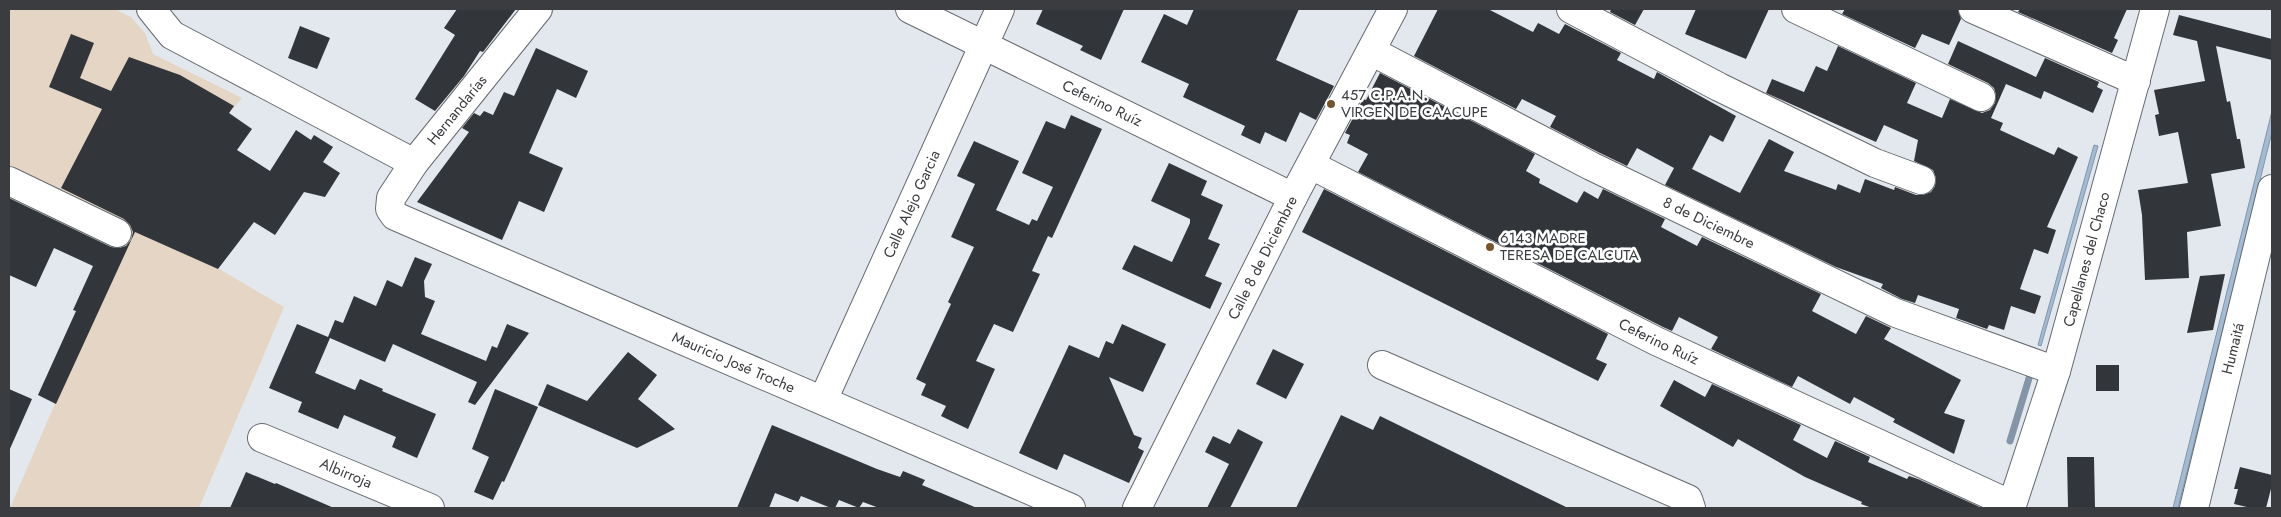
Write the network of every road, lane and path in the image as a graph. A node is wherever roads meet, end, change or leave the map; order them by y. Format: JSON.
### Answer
{"nodes":[{"id":1,"x":152,"y":9,"type":"edge"},
{"id":2,"x":538,"y":9,"type":"edge"},
{"id":3,"x":910,"y":9,"type":"edge"},
{"id":4,"x":1000,"y":9,"type":"edge"},
{"id":5,"x":1393,"y":9,"type":"edge"},
{"id":6,"x":1571,"y":9,"type":"edge"},
{"id":7,"x":1796,"y":9,"type":"edge"},
{"id":8,"x":1974,"y":9,"type":"edge"},
{"id":9,"x":2156,"y":9,"type":"edge"},
{"id":10,"x":983,"y":44,"type":"junction"},
{"id":11,"x":1370,"y":51,"type":"junction"},
{"id":12,"x":2136,"y":80,"type":"junction"},
{"id":13,"x":1981,"y":97,"type":"dead end"},
{"id":14,"x":414,"y":163,"type":"junction"},
{"id":15,"x":1311,"y":165,"type":"junction"},
{"id":16,"x":9,"y":180,"type":"edge"},
{"id":17,"x":1921,"y":180,"type":"dead end"},
{"id":18,"x":2272,"y":189,"type":"edge"},
{"id":19,"x":1293,"y":197,"type":"junction"},
{"id":20,"x":395,"y":216,"type":"joint"},
{"id":21,"x":117,"y":233,"type":"dead end"},
{"id":22,"x":1382,"y":365,"type":"dead end"},
{"id":23,"x":2056,"y":371,"type":"junction"},
{"id":24,"x":823,"y":400,"type":"junction"},
{"id":25,"x":262,"y":438,"type":"dead end"},
{"id":26,"x":1696,"y":505,"type":"edge"},
{"id":27,"x":2011,"y":507,"type":"edge"},
{"id":28,"x":430,"y":508,"type":"edge"},
{"id":29,"x":1071,"y":508,"type":"edge"},
{"id":30,"x":1137,"y":508,"type":"edge"},
{"id":31,"x":2194,"y":508,"type":"edge"}],
"edges":[{"from":1,"to":14,"type":"street"},
{"from":2,"to":14,"type":"street","name":"Hernandarías"},
{"from":3,"to":10,"type":"street","name":"Ceferino Ruíz"},
{"from":4,"to":10,"type":"street","name":"Calle Alejo Garcia"},
{"from":5,"to":11,"type":"street","name":"Calle 8 de Diciembre"},
{"from":6,"to":17,"type":"street"},
{"from":7,"to":13,"type":"street"},
{"from":8,"to":12,"type":"street"},
{"from":9,"to":12,"type":"street","name":"Capellanes del Chaco"},
{"from":10,"to":19,"type":"street","name":"Ceferino Ruíz"},
{"from":10,"to":24,"type":"street","name":"Calle Alejo Garcia"},
{"from":11,"to":15,"type":"street","name":"Calle 8 de Diciembre"},
{"from":11,"to":23,"type":"street","name":"8 de Diciembre"},
{"from":12,"to":23,"type":"street","name":"Capellanes del Chaco"},
{"from":14,"to":20,"type":"street","name":"Hernandarías"},
{"from":15,"to":19,"type":"street","name":"Calle 8 de Diciembre"},
{"from":15,"to":27,"type":"street","name":"Ceferino Ruíz"},
{"from":16,"to":21,"type":"street"},
{"from":18,"to":31,"type":"street","name":"Humaitá"},
{"from":19,"to":30,"type":"street","name":"Calle 8 de Diciembre"},
{"from":20,"to":24,"type":"street","name":"Mauricio José Troche"},
{"from":22,"to":26,"type":"street"},
{"from":23,"to":27,"type":"street","name":"Capellanes del Chaco"},
{"from":24,"to":29,"type":"street","name":"Mauricio José Troche"},
{"from":25,"to":28,"type":"street","name":"Albirroja"}]}
